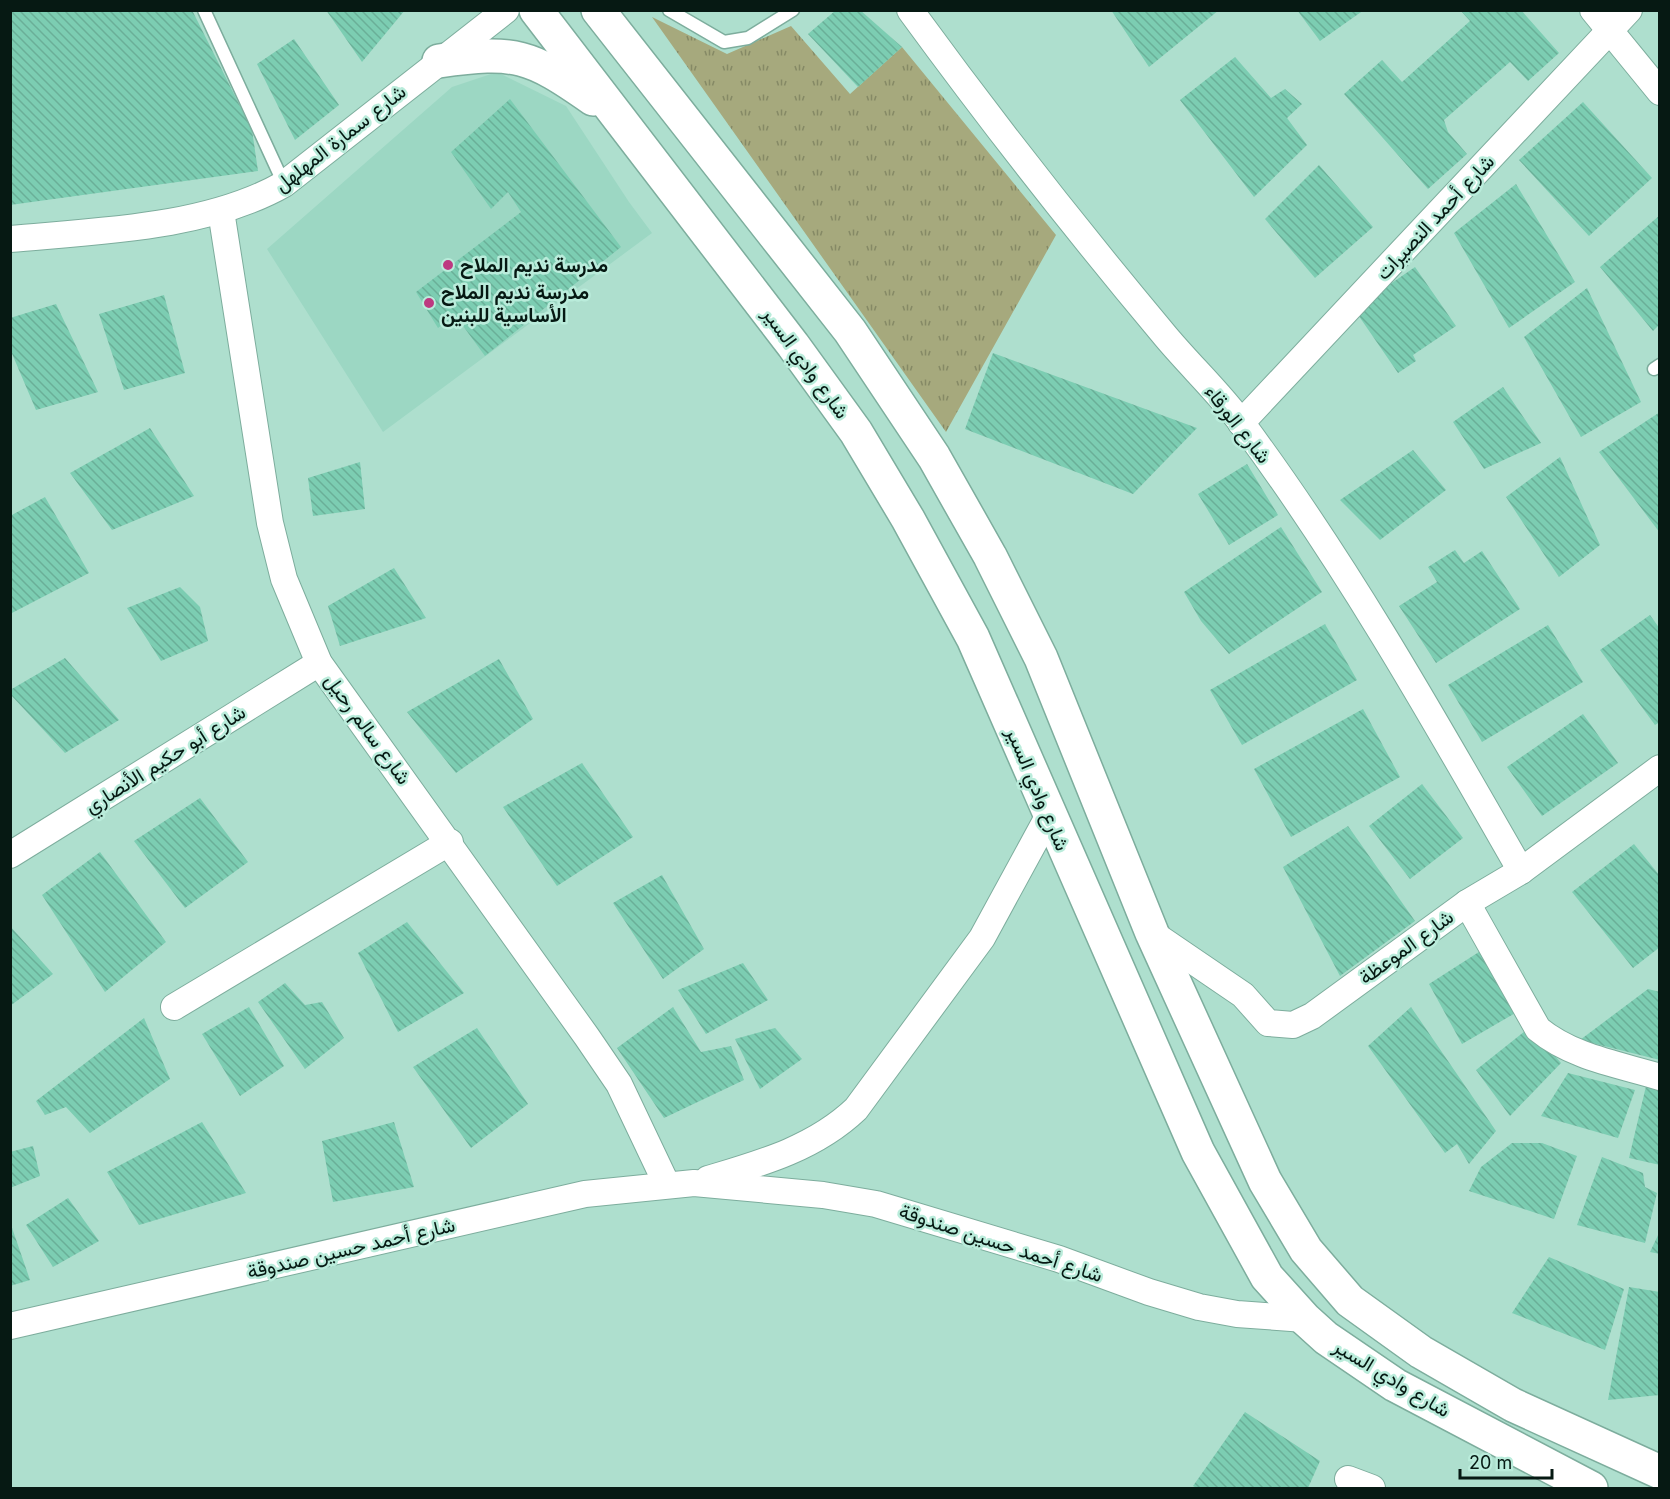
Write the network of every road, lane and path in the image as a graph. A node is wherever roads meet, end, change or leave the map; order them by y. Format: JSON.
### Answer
{"nodes":[{"id":1,"x":204,"y":10,"type":"edge"},
{"id":2,"x":506,"y":10,"type":"edge"},
{"id":3,"x":536,"y":10,"type":"edge"},
{"id":4,"x":598,"y":10,"type":"edge"},
{"id":5,"x":669,"y":10,"type":"edge"},
{"id":6,"x":793,"y":10,"type":"edge"},
{"id":7,"x":910,"y":10,"type":"edge"},
{"id":8,"x":1593,"y":10,"type":"edge"},
{"id":9,"x":1629,"y":10,"type":"edge"},
{"id":10,"x":1610,"y":31,"type":"junction"},
{"id":11,"x":439,"y":61,"type":"junction"},
{"id":12,"x":1659,"y":92,"type":"edge"},
{"id":13,"x":613,"y":112,"type":"junction"},
{"id":14,"x":284,"y":184,"type":"junction"},
{"id":15,"x":221,"y":211,"type":"junction"},
{"id":16,"x":10,"y":239,"type":"edge"},
{"id":17,"x":1241,"y":423,"type":"junction"},
{"id":18,"x":319,"y":663,"type":"junction"},
{"id":19,"x":1659,"y":768,"type":"edge"},
{"id":20,"x":1050,"y":815,"type":"junction"},
{"id":21,"x":450,"y":842,"type":"junction"},
{"id":22,"x":10,"y":855,"type":"edge"},
{"id":23,"x":1521,"y":871,"type":"junction"},
{"id":24,"x":1467,"y":903,"type":"junction"},
{"id":25,"x":1152,"y":933,"type":"junction"},
{"id":26,"x":174,"y":1007,"type":"dead end"},
{"id":27,"x":1659,"y":1077,"type":"edge"},
{"id":28,"x":694,"y":1183,"type":"junction"},
{"id":29,"x":667,"y":1185,"type":"junction"},
{"id":30,"x":1339,"y":1290,"type":"junction"},
{"id":31,"x":1305,"y":1319,"type":"junction"},
{"id":32,"x":10,"y":1326,"type":"edge"},
{"id":33,"x":1659,"y":1472,"type":"edge"},
{"id":34,"x":1348,"y":1479,"type":"dead end"},
{"id":35,"x":1372,"y":1488,"type":"edge"},
{"id":36,"x":1591,"y":1488,"type":"edge"}],
"edges":[{"from":1,"to":14,"type":"lane"},
{"from":2,"to":11,"type":"street","name":"شارع سمارة المهلهل"},
{"from":3,"to":13,"type":"main road","name":"شارع وادي السير"},
{"from":4,"to":25,"type":"main road","name":"شارع وادي السير"},
{"from":5,"to":6,"type":"lane"},
{"from":7,"to":17,"type":"street","name":"شارع الورقاء"},
{"from":8,"to":10,"type":"street"},
{"from":9,"to":10,"type":"street","name":"شارع أحمد النصيرات"},
{"from":10,"to":12,"type":"street"},
{"from":10,"to":17,"type":"street","name":"شارع أحمد النصيرات"},
{"from":11,"to":13,"type":"main road"},
{"from":11,"to":14,"type":"street","name":"شارع سمارة المهلهل"},
{"from":13,"to":20,"type":"main road","name":"شارع وادي السير"},
{"from":14,"to":15,"type":"street","name":"شارع سمارة المهلهل"},
{"from":15,"to":16,"type":"street","name":"شارع سمارة المهلهل"},
{"from":15,"to":18,"type":"street","name":"شارع سالم رحيل"},
{"from":17,"to":23,"type":"street","name":"شارع الورقاء"},
{"from":18,"to":21,"type":"street","name":"شارع سالم رحيل"},
{"from":18,"to":22,"type":"street","name":"شارع أبو حكيم الأنصاري"},
{"from":19,"to":23,"type":"street","name":"شارع الموعظة"},
{"from":20,"to":28,"type":"street","name":"شارع أحمد حسين صندوقة"},
{"from":20,"to":31,"type":"main road","name":"شارع وادي السير"},
{"from":21,"to":26,"type":"street"},
{"from":21,"to":29,"type":"street","name":"شارع سالم رحيل"},
{"from":23,"to":24,"type":"street","name":"شارع الموعظة"},
{"from":24,"to":25,"type":"street","name":"شارع الموعظة"},
{"from":24,"to":27,"type":"street"},
{"from":25,"to":30,"type":"main road","name":"شارع وادي السير"},
{"from":28,"to":29,"type":"street","name":"شارع أحمد حسين صندوقة"},
{"from":28,"to":31,"type":"street","name":"شارع أحمد حسين صندوقة"},
{"from":29,"to":32,"type":"street","name":"شارع أحمد حسين صندوقة"},
{"from":30,"to":31,"type":"main road"},
{"from":30,"to":33,"type":"main road","name":"شارع وادي السير"},
{"from":31,"to":36,"type":"main road","name":"شارع وادي السير"},
{"from":34,"to":35,"type":"street"}]}
